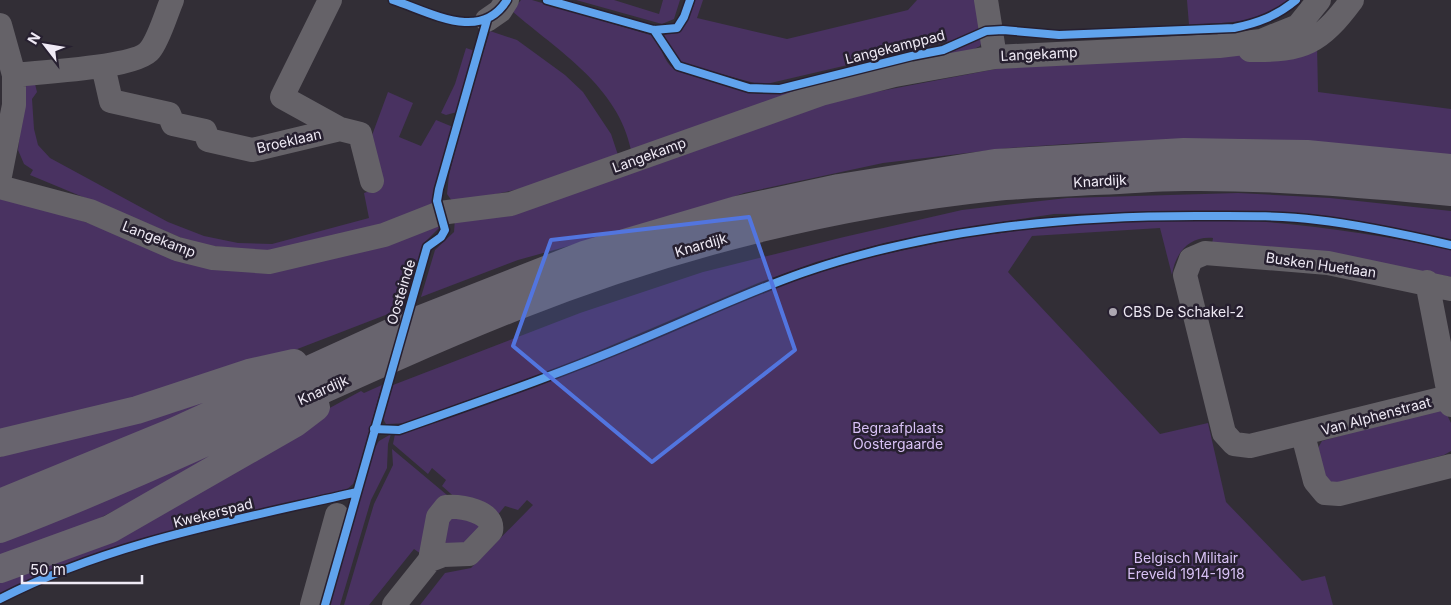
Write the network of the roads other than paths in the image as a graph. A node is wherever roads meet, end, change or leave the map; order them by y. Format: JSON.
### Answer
{"nodes":[{"id":1,"x":172,"y":0,"type":"edge"},
{"id":2,"x":330,"y":0,"type":"edge"},
{"id":3,"x":507,"y":0,"type":"edge"},
{"id":4,"x":986,"y":0,"type":"edge"},
{"id":5,"x":1319,"y":0,"type":"edge"},
{"id":6,"x":1352,"y":0,"type":"edge"},
{"id":7,"x":487,"y":20,"type":"dead end"},
{"id":8,"x":0,"y":25,"type":"edge"},
{"id":9,"x":1219,"y":46,"type":"junction"},
{"id":10,"x":995,"y":57,"type":"junction"},
{"id":11,"x":103,"y":66,"type":"junction"},
{"id":12,"x":14,"y":75,"type":"junction"},
{"id":13,"x":340,"y":129,"type":"junction"},
{"id":14,"x":1451,"y":168,"type":"edge"},
{"id":15,"x":0,"y":172,"type":"edge"},
{"id":16,"x":0,"y":176,"type":"edge"},
{"id":17,"x":372,"y":181,"type":"dead end"},
{"id":18,"x":0,"y":187,"type":"edge"},
{"id":19,"x":1451,"y":192,"type":"edge"},
{"id":20,"x":90,"y":211,"type":"junction"},
{"id":21,"x":1191,"y":259,"type":"joint"},
{"id":22,"x":1426,"y":282,"type":"junction"},
{"id":23,"x":1451,"y":289,"type":"edge"},
{"id":24,"x":401,"y":341,"type":"junction"},
{"id":25,"x":354,"y":362,"type":"junction"},
{"id":26,"x":1450,"y":401,"type":"edge"},
{"id":27,"x":1303,"y":435,"type":"junction"},
{"id":28,"x":0,"y":443,"type":"edge"},
{"id":29,"x":1451,"y":466,"type":"edge"},
{"id":30,"x":0,"y":503,"type":"edge"},
{"id":31,"x":337,"y":515,"type":"dead end"},
{"id":32,"x":0,"y":528,"type":"edge"},
{"id":33,"x":430,"y":560,"type":"dead end"},
{"id":34,"x":0,"y":569,"type":"edge"},
{"id":35,"x":312,"y":605,"type":"edge"},
{"id":36,"x":394,"y":605,"type":"edge"}],
"edges":[{"from":1,"to":11,"type":"street"},
{"from":2,"to":13,"type":"street","name":"Broeklaan"},
{"from":3,"to":7,"type":"street"},
{"from":4,"to":10,"type":"street"},
{"from":5,"to":9,"type":"street","name":"Langekamp"},
{"from":6,"to":9,"type":"street","name":"Langekamp"},
{"from":8,"to":12,"type":"street"},
{"from":9,"to":10,"type":"street","name":"Langekamp"},
{"from":10,"to":20,"type":"street","name":"Langekamp"},
{"from":11,"to":12,"type":"street"},
{"from":11,"to":13,"type":"street","name":"Broeklaan"},
{"from":12,"to":15,"type":"street"},
{"from":13,"to":17,"type":"street","name":"Broeklaan"},
{"from":14,"to":24,"type":"main road","name":"Knardijk"},
{"from":15,"to":16,"type":"street"},
{"from":15,"to":20,"type":"street","name":"Langekamp"},
{"from":18,"to":20,"type":"street","name":"Langekamp"},
{"from":19,"to":24,"type":"main road","name":"Knardijk"},
{"from":21,"to":22,"type":"street","name":"Busken Huetlaan"},
{"from":21,"to":27,"type":"street","name":"Van Alphenstraat"},
{"from":22,"to":23,"type":"street","name":"Busken Huetlaan"},
{"from":22,"to":26,"type":"street"},
{"from":24,"to":25,"type":"main road","name":"Knardijk"},
{"from":25,"to":28,"type":"main road"},
{"from":25,"to":30,"type":"main road","name":"Knardijk"},
{"from":25,"to":32,"type":"main road","name":"Knardijk"},
{"from":25,"to":34,"type":"main road"},
{"from":26,"to":27,"type":"street","name":"Van Alphenstraat"},
{"from":27,"to":29,"type":"street","name":"Van Alphenstraat"},
{"from":31,"to":35,"type":"street"},
{"from":33,"to":36,"type":"street"}]}
